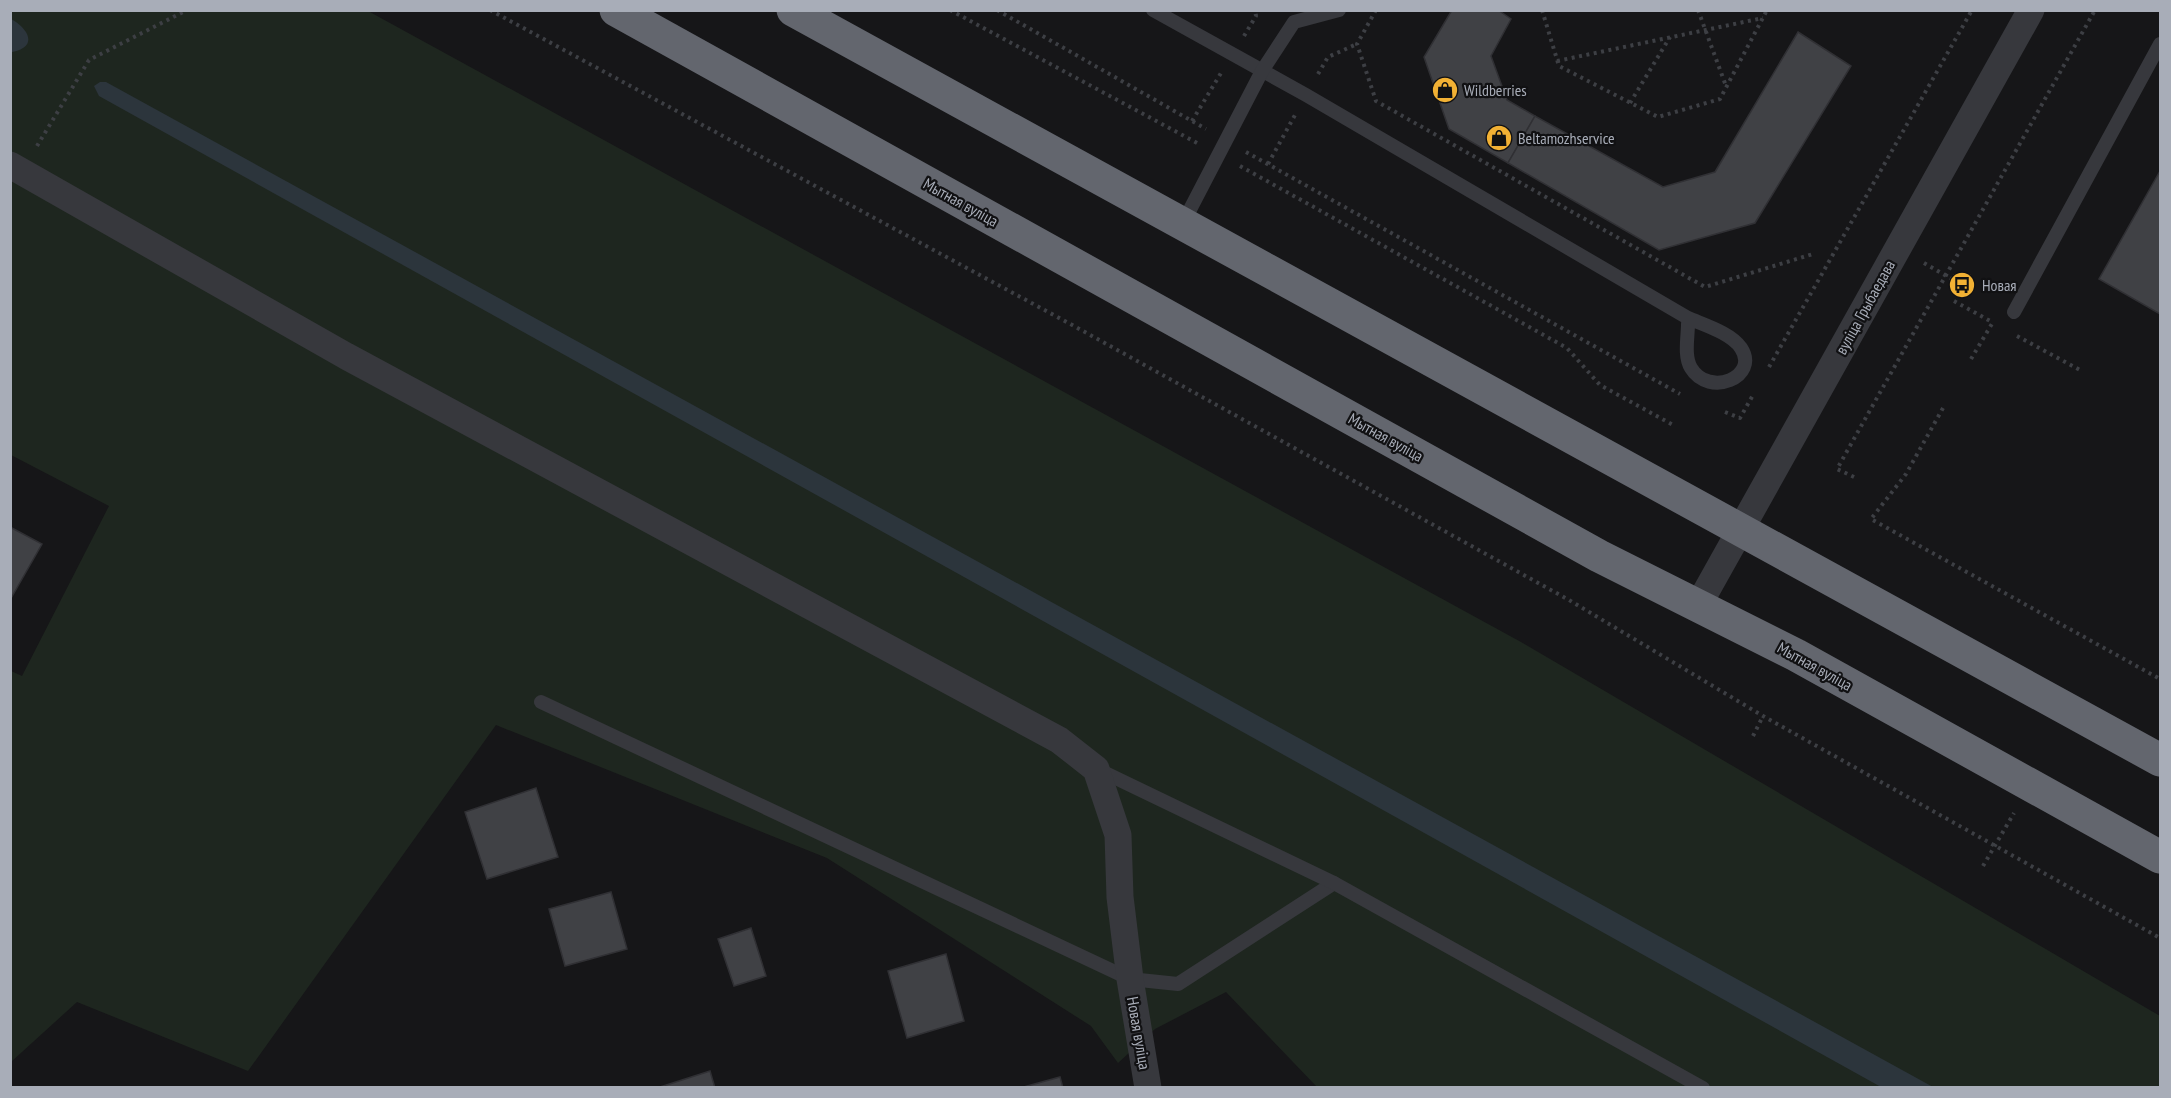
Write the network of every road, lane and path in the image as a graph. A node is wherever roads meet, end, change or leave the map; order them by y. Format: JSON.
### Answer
{"nodes":[{"id":1,"x":187,"y":10,"type":"edge"},
{"id":2,"x":490,"y":10,"type":"edge"},
{"id":3,"x":616,"y":10,"type":"edge"},
{"id":4,"x":793,"y":10,"type":"edge"},
{"id":5,"x":950,"y":10,"type":"edge"},
{"id":6,"x":997,"y":10,"type":"edge"},
{"id":7,"x":1153,"y":10,"type":"edge"},
{"id":8,"x":1339,"y":10,"type":"edge"},
{"id":9,"x":1376,"y":10,"type":"edge"},
{"id":10,"x":1542,"y":10,"type":"edge"},
{"id":11,"x":1698,"y":10,"type":"edge"},
{"id":12,"x":1767,"y":10,"type":"edge"},
{"id":13,"x":1972,"y":10,"type":"edge"},
{"id":14,"x":2031,"y":10,"type":"edge"},
{"id":15,"x":2095,"y":10,"type":"edge"},
{"id":16,"x":1292,"y":16,"type":"edge"},
{"id":17,"x":1763,"y":18,"type":"junction"},
{"id":18,"x":1705,"y":28,"type":"junction"},
{"id":19,"x":1670,"y":36,"type":"junction"},
{"id":20,"x":2160,"y":44,"type":"edge"},
{"id":21,"x":1557,"y":61,"type":"junction"},
{"id":22,"x":1262,"y":71,"type":"junction"},
{"id":23,"x":1727,"y":87,"type":"junction"},
{"id":24,"x":1630,"y":103,"type":"junction"},
{"id":25,"x":1227,"y":141,"type":"junction"},
{"id":26,"x":1219,"y":154,"type":"junction"},
{"id":27,"x":16,"y":167,"type":"edge"},
{"id":28,"x":1182,"y":224,"type":"junction"},
{"id":29,"x":1898,"y":248,"type":"junction"},
{"id":30,"x":1813,"y":254,"type":"dead end"},
{"id":31,"x":1946,"y":276,"type":"junction"},
{"id":32,"x":1962,"y":285,"type":"dead end"},
{"id":33,"x":2014,"y":312,"type":"dead end"},
{"id":34,"x":1688,"y":318,"type":"junction"},
{"id":35,"x":1993,"y":322,"type":"dead end"},
{"id":36,"x":1971,"y":359,"type":"dead end"},
{"id":37,"x":1763,"y":377,"type":"dead end"},
{"id":38,"x":1758,"y":387,"type":"dead end"},
{"id":39,"x":1688,"y":399,"type":"dead end"},
{"id":40,"x":1943,"y":408,"type":"dead end"},
{"id":41,"x":1725,"y":412,"type":"dead end"},
{"id":42,"x":1675,"y":426,"type":"dead end"},
{"id":43,"x":1854,"y":477,"type":"dead end"},
{"id":44,"x":1740,"y":530,"type":"junction"},
{"id":45,"x":1699,"y":604,"type":"junction"},
{"id":46,"x":2160,"y":679,"type":"edge"},
{"id":47,"x":541,"y":702,"type":"dead end"},
{"id":48,"x":1763,"y":716,"type":"junction"},
{"id":49,"x":1753,"y":736,"type":"dead end"},
{"id":50,"x":2160,"y":760,"type":"edge"},
{"id":51,"x":1096,"y":769,"type":"junction"},
{"id":52,"x":2031,"y":785,"type":"junction"},
{"id":53,"x":1995,"y":845,"type":"junction"},
{"id":54,"x":2160,"y":857,"type":"edge"},
{"id":55,"x":1983,"y":867,"type":"dead end"},
{"id":56,"x":1334,"y":883,"type":"junction"},
{"id":57,"x":2160,"y":938,"type":"edge"},
{"id":58,"x":1130,"y":979,"type":"junction"},
{"id":59,"x":1148,"y":1088,"type":"edge"},
{"id":60,"x":1703,"y":1088,"type":"edge"}],
"edges":[{"from":1,"to":27,"type":"path"},
{"from":2,"to":48,"type":"path"},
{"from":3,"to":45,"type":"highway","name":"Мытная вуліца"},
{"from":4,"to":28,"type":"highway"},
{"from":5,"to":26,"type":"path"},
{"from":6,"to":25,"type":"path"},
{"from":7,"to":22,"type":"lane"},
{"from":8,"to":16,"type":"lane"},
{"from":9,"to":30,"type":"path"},
{"from":10,"to":21,"type":"path"},
{"from":11,"to":18,"type":"path"},
{"from":12,"to":17,"type":"path"},
{"from":13,"to":37,"type":"path"},
{"from":14,"to":29,"type":"street","name":"вуліца Грыбаедава"},
{"from":15,"to":31,"type":"path"},
{"from":16,"to":22,"type":"lane"},
{"from":17,"to":18,"type":"path"},
{"from":17,"to":23,"type":"path"},
{"from":18,"to":19,"type":"path"},
{"from":18,"to":23,"type":"path"},
{"from":19,"to":21,"type":"path"},
{"from":19,"to":24,"type":"path"},
{"from":20,"to":33,"type":"lane"},
{"from":21,"to":24,"type":"path"},
{"from":22,"to":25,"type":"lane"},
{"from":22,"to":34,"type":"lane"},
{"from":23,"to":24,"type":"path"},
{"from":25,"to":26,"type":"lane"},
{"from":25,"to":39,"type":"path"},
{"from":26,"to":28,"type":"lane"},
{"from":26,"to":42,"type":"path"},
{"from":27,"to":51,"type":"street"},
{"from":28,"to":44,"type":"highway"},
{"from":29,"to":31,"type":"path"},
{"from":29,"to":44,"type":"street","name":"вуліца Грыбаедава"},
{"from":31,"to":32,"type":"path"},
{"from":31,"to":43,"type":"path"},
{"from":34,"to":34,"type":"lane"},
{"from":35,"to":36,"type":"path"},
{"from":38,"to":41,"type":"path"},
{"from":40,"to":46,"type":"path"},
{"from":44,"to":45,"type":"street","name":"вуліца Грыбаедава"},
{"from":44,"to":50,"type":"highway"},
{"from":45,"to":52,"type":"highway","name":"Мытная вуліца"},
{"from":47,"to":58,"type":"lane"},
{"from":48,"to":49,"type":"path"},
{"from":48,"to":53,"type":"path"},
{"from":51,"to":56,"type":"lane"},
{"from":51,"to":58,"type":"street","name":"Новая вуліца"},
{"from":52,"to":53,"type":"path"},
{"from":52,"to":54,"type":"highway","name":"Мытная вуліца"},
{"from":53,"to":55,"type":"path"},
{"from":53,"to":57,"type":"path"},
{"from":56,"to":58,"type":"lane"},
{"from":56,"to":60,"type":"lane"},
{"from":58,"to":59,"type":"street","name":"Новая вуліца"}]}
